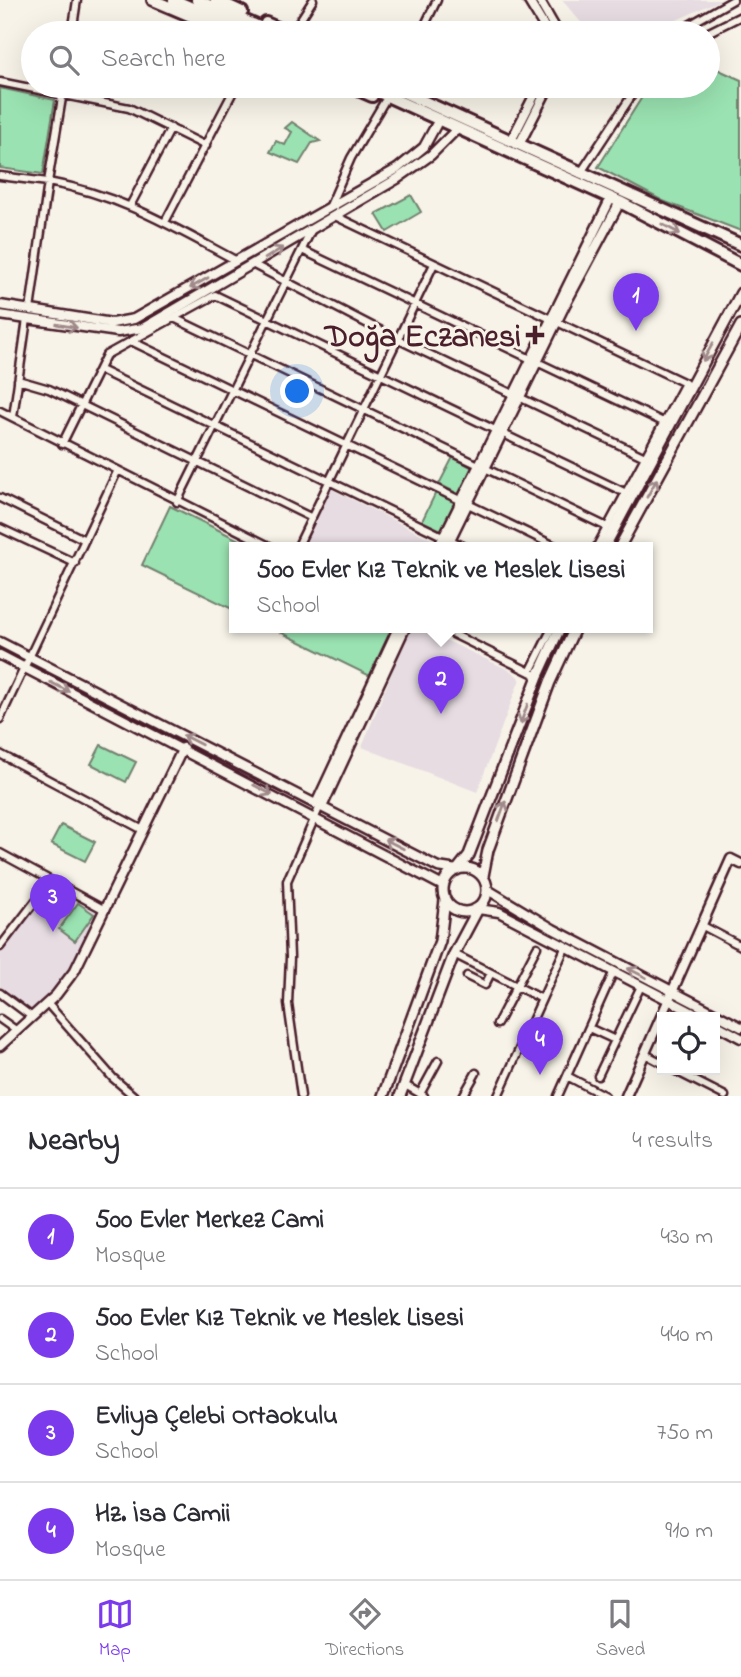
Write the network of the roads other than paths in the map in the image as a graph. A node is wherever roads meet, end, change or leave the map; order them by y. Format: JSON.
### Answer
{"nodes":[{"id":1,"x":77,"y":0,"type":"edge"},
{"id":2,"x":153,"y":0,"type":"edge"},
{"id":3,"x":174,"y":0,"type":"edge"},
{"id":4,"x":197,"y":0,"type":"edge"},
{"id":5,"x":216,"y":0,"type":"edge"},
{"id":6,"x":313,"y":0,"type":"edge"},
{"id":7,"x":437,"y":0,"type":"edge"},
{"id":8,"x":528,"y":0,"type":"edge"},
{"id":9,"x":539,"y":0,"type":"edge"},
{"id":10,"x":733,"y":0,"type":"edge"},
{"id":11,"x":741,"y":16,"type":"edge"},
{"id":12,"x":74,"y":21,"type":"edge"},
{"id":13,"x":203,"y":21,"type":"edge"},
{"id":14,"x":222,"y":21,"type":"edge"},
{"id":15,"x":245,"y":21,"type":"edge"},
{"id":16,"x":264,"y":21,"type":"edge"},
{"id":17,"x":299,"y":21,"type":"edge"},
{"id":18,"x":427,"y":21,"type":"edge"},
{"id":19,"x":541,"y":21,"type":"edge"},
{"id":20,"x":551,"y":21,"type":"edge"},
{"id":21,"x":696,"y":21,"type":"edge"},
{"id":22,"x":720,"y":26,"type":"edge"},
{"id":23,"x":0,"y":82,"type":"edge"},
{"id":24,"x":21,"y":87,"type":"edge"},
{"id":25,"x":62,"y":98,"type":"edge"},
{"id":26,"x":73,"y":98,"type":"edge"},
{"id":27,"x":230,"y":98,"type":"edge"},
{"id":28,"x":375,"y":98,"type":"edge"},
{"id":29,"x":391,"y":98,"type":"edge"},
{"id":30,"x":416,"y":98,"type":"edge"},
{"id":31,"x":433,"y":98,"type":"edge"},
{"id":32,"x":534,"y":98,"type":"edge"},
{"id":33,"x":542,"y":98,"type":"edge"},
{"id":34,"x":630,"y":98,"type":"edge"},
{"id":35,"x":384,"y":102,"type":"junction"},
{"id":36,"x":436,"y":125,"type":"junction"},
{"id":37,"x":171,"y":128,"type":"junction"},
{"id":38,"x":453,"y":133,"type":"junction"},
{"id":39,"x":518,"y":137,"type":"junction"},
{"id":40,"x":431,"y":138,"type":"junction"},
{"id":41,"x":206,"y":146,"type":"junction"},
{"id":42,"x":436,"y":149,"type":"junction"},
{"id":43,"x":553,"y":160,"type":"junction"},
{"id":44,"x":550,"y":172,"type":"junction"},
{"id":45,"x":580,"y":174,"type":"junction"},
{"id":46,"x":0,"y":176,"type":"edge"},
{"id":47,"x":48,"y":182,"type":"junction"},
{"id":48,"x":616,"y":200,"type":"junction"},
{"id":49,"x":131,"y":204,"type":"junction"},
{"id":50,"x":329,"y":208,"type":"junction"},
{"id":51,"x":335,"y":216,"type":"junction"},
{"id":52,"x":164,"y":222,"type":"junction"},
{"id":53,"x":312,"y":229,"type":"junction"},
{"id":54,"x":741,"y":245,"type":"edge"},
{"id":55,"x":302,"y":250,"type":"junction"},
{"id":56,"x":237,"y":261,"type":"junction"},
{"id":57,"x":435,"y":264,"type":"junction"},
{"id":58,"x":254,"y":265,"type":"junction"},
{"id":59,"x":741,"y":265,"type":"edge"},
{"id":60,"x":285,"y":283,"type":"junction"},
{"id":61,"x":741,"y":292,"type":"edge"},
{"id":62,"x":414,"y":303,"type":"junction"},
{"id":63,"x":0,"y":305,"type":"edge"},
{"id":64,"x":30,"y":310,"type":"junction"},
{"id":65,"x":0,"y":315,"type":"edge"},
{"id":66,"x":172,"y":316,"type":"junction"},
{"id":67,"x":27,"y":319,"type":"junction"},
{"id":68,"x":555,"y":319,"type":"junction"},
{"id":69,"x":266,"y":320,"type":"junction"},
{"id":70,"x":741,"y":325,"type":"edge"},
{"id":71,"x":397,"y":339,"type":"junction"},
{"id":72,"x":131,"y":341,"type":"junction"},
{"id":73,"x":248,"y":354,"type":"junction"},
{"id":74,"x":534,"y":360,"type":"junction"},
{"id":75,"x":100,"y":370,"type":"junction"},
{"id":76,"x":379,"y":374,"type":"junction"},
{"id":77,"x":18,"y":380,"type":"junction"},
{"id":78,"x":231,"y":390,"type":"junction"},
{"id":79,"x":517,"y":395,"type":"junction"},
{"id":80,"x":83,"y":405,"type":"junction"},
{"id":81,"x":363,"y":409,"type":"junction"},
{"id":82,"x":0,"y":411,"type":"edge"},
{"id":83,"x":13,"y":417,"type":"junction"},
{"id":84,"x":663,"y":422,"type":"junction"},
{"id":85,"x":213,"y":426,"type":"junction"},
{"id":86,"x":499,"y":431,"type":"junction"},
{"id":87,"x":62,"y":444,"type":"junction"},
{"id":88,"x":346,"y":445,"type":"junction"},
{"id":89,"x":645,"y":457,"type":"junction"},
{"id":90,"x":196,"y":461,"type":"junction"},
{"id":91,"x":482,"y":466,"type":"junction"},
{"id":92,"x":117,"y":472,"type":"junction"},
{"id":93,"x":329,"y":481,"type":"junction"},
{"id":94,"x":626,"y":493,"type":"junction"},
{"id":95,"x":0,"y":498,"type":"edge"},
{"id":96,"x":177,"y":502,"type":"junction"},
{"id":97,"x":465,"y":502,"type":"junction"},
{"id":98,"x":310,"y":517,"type":"junction"},
{"id":99,"x":607,"y":527,"type":"junction"},
{"id":100,"x":0,"y":528,"type":"edge"},
{"id":101,"x":85,"y":540,"type":"junction"},
{"id":102,"x":447,"y":541,"type":"edge"},
{"id":103,"x":260,"y":542,"type":"edge"},
{"id":104,"x":299,"y":542,"type":"edge"},
{"id":105,"x":547,"y":542,"type":"edge"},
{"id":106,"x":599,"y":542,"type":"edge"},
{"id":107,"x":607,"y":542,"type":"edge"},
{"id":108,"x":622,"y":542,"type":"edge"},
{"id":109,"x":75,"y":563,"type":"junction"},
{"id":110,"x":396,"y":633,"type":"edge"},
{"id":111,"x":403,"y":633,"type":"edge"},
{"id":112,"x":451,"y":633,"type":"edge"},
{"id":113,"x":549,"y":633,"type":"edge"},
{"id":114,"x":573,"y":633,"type":"edge"},
{"id":115,"x":0,"y":642,"type":"edge"},
{"id":116,"x":0,"y":655,"type":"edge"},
{"id":117,"x":29,"y":657,"type":"junction"},
{"id":118,"x":24,"y":668,"type":"junction"},
{"id":119,"x":534,"y":674,"type":"junction"},
{"id":120,"x":0,"y":719,"type":"edge"},
{"id":121,"x":183,"y":748,"type":"junction"},
{"id":122,"x":0,"y":754,"type":"edge"},
{"id":123,"x":319,"y":806,"type":"junction"},
{"id":124,"x":315,"y":817,"type":"junction"},
{"id":125,"x":143,"y":830,"type":"junction"},
{"id":126,"x":0,"y":853,"type":"edge"},
{"id":127,"x":741,"y":864,"type":"edge"},
{"id":128,"x":457,"y":870,"type":"junction"},
{"id":129,"x":483,"y":876,"type":"junction"},
{"id":130,"x":50,"y":882,"type":"junction"},
{"id":131,"x":443,"y":886,"type":"junction"},
{"id":132,"x":488,"y":890,"type":"junction"},
{"id":133,"x":446,"y":900,"type":"junction"},
{"id":134,"x":478,"y":909,"type":"junction"},
{"id":135,"x":105,"y":910,"type":"junction"},
{"id":136,"x":701,"y":925,"type":"junction"},
{"id":137,"x":566,"y":946,"type":"junction"},
{"id":138,"x":741,"y":946,"type":"edge"},
{"id":139,"x":0,"y":947,"type":"edge"},
{"id":140,"x":537,"y":947,"type":"dead end"},
{"id":141,"x":454,"y":954,"type":"junction"},
{"id":142,"x":614,"y":971,"type":"junction"},
{"id":143,"x":491,"y":973,"type":"junction"},
{"id":144,"x":467,"y":976,"type":"dead end"},
{"id":145,"x":517,"y":986,"type":"junction"},
{"id":146,"x":640,"y":986,"type":"junction"},
{"id":147,"x":672,"y":991,"type":"junction"},
{"id":148,"x":0,"y":993,"type":"edge"},
{"id":149,"x":542,"y":999,"type":"junction"},
{"id":150,"x":668,"y":1001,"type":"junction"},
{"id":151,"x":47,"y":1003,"type":"junction"},
{"id":152,"x":691,"y":1012,"type":"edge"},
{"id":153,"x":32,"y":1017,"type":"junction"},
{"id":154,"x":0,"y":1019,"type":"edge"},
{"id":155,"x":497,"y":1024,"type":"dead end"},
{"id":156,"x":720,"y":1027,"type":"edge"},
{"id":157,"x":741,"y":1027,"type":"edge"},
{"id":158,"x":589,"y":1028,"type":"junction"},
{"id":159,"x":17,"y":1031,"type":"junction"},
{"id":160,"x":741,"y":1038,"type":"edge"},
{"id":161,"x":615,"y":1040,"type":"junction"},
{"id":162,"x":0,"y":1046,"type":"edge"},
{"id":163,"x":645,"y":1054,"type":"junction"},
{"id":164,"x":657,"y":1060,"type":"edge"},
{"id":165,"x":438,"y":1061,"type":"dead end"},
{"id":166,"x":476,"y":1073,"type":"dead end"},
{"id":167,"x":684,"y":1075,"type":"edge"},
{"id":168,"x":567,"y":1076,"type":"junction"},
{"id":169,"x":598,"y":1076,"type":"dead end"},
{"id":170,"x":405,"y":1085,"type":"junction"},
{"id":171,"x":422,"y":1095,"type":"edge"},
{"id":172,"x":134,"y":1096,"type":"edge"},
{"id":173,"x":301,"y":1096,"type":"edge"},
{"id":174,"x":383,"y":1096,"type":"edge"},
{"id":175,"x":400,"y":1096,"type":"edge"},
{"id":176,"x":463,"y":1096,"type":"edge"},
{"id":177,"x":498,"y":1096,"type":"edge"},
{"id":178,"x":558,"y":1096,"type":"edge"},
{"id":179,"x":605,"y":1096,"type":"edge"},
{"id":180,"x":626,"y":1096,"type":"edge"},
{"id":181,"x":725,"y":1096,"type":"edge"}],
"edges":[{"from":1,"to":12,"type":"street"},
{"from":2,"to":13,"type":"highway"},
{"from":3,"to":14,"type":"highway"},
{"from":4,"to":15,"type":"highway"},
{"from":5,"to":16,"type":"highway"},
{"from":6,"to":17,"type":"street"},
{"from":7,"to":18,"type":"street"},
{"from":8,"to":19,"type":"main road"},
{"from":9,"to":20,"type":"main road"},
{"from":10,"to":21,"type":"street"},
{"from":11,"to":22,"type":"street"},
{"from":23,"to":24,"type":"street"},
{"from":25,"to":47,"type":"street"},
{"from":26,"to":37,"type":"street"},
{"from":27,"to":41,"type":"street"},
{"from":28,"to":35,"type":"highway"},
{"from":29,"to":44,"type":"highway"},
{"from":30,"to":43,"type":"highway"},
{"from":31,"to":39,"type":"highway"},
{"from":32,"to":39,"type":"main road"},
{"from":33,"to":39,"type":"main road"},
{"from":34,"to":45,"type":"street"},
{"from":35,"to":36,"type":"highway"},
{"from":35,"to":50,"type":"street"},
{"from":36,"to":38,"type":"highway"},
{"from":36,"to":40,"type":"main road"},
{"from":37,"to":41,"type":"street"},
{"from":37,"to":49,"type":"street"},
{"from":38,"to":42,"type":"main road"},
{"from":38,"to":44,"type":"highway"},
{"from":39,"to":43,"type":"highway"},
{"from":40,"to":42,"type":"main road"},
{"from":40,"to":50,"type":"main road"},
{"from":41,"to":52,"type":"street"},
{"from":42,"to":51,"type":"main road"},
{"from":43,"to":45,"type":"highway"},
{"from":44,"to":48,"type":"highway"},
{"from":45,"to":54,"type":"highway"},
{"from":46,"to":47,"type":"street"},
{"from":47,"to":49,"type":"street"},
{"from":47,"to":64,"type":"street"},
{"from":48,"to":59,"type":"highway","one_way":true},
{"from":48,"to":68,"type":"main road"},
{"from":49,"to":52,"type":"street"},
{"from":50,"to":56,"type":"main road"},
{"from":51,"to":53,"type":"main road"},
{"from":51,"to":57,"type":"street"},
{"from":52,"to":56,"type":"street"},
{"from":53,"to":55,"type":"street"},
{"from":58,"to":53,"type":"main road","one_way":true},
{"from":55,"to":60,"type":"street"},
{"from":55,"to":62,"type":"street"},
{"from":56,"to":64,"type":"main road","one_way":true},
{"from":57,"to":62,"type":"street"},
{"from":57,"to":68,"type":"street"},
{"from":58,"to":60,"type":"street"},
{"from":58,"to":66,"type":"main road"},
{"from":60,"to":69,"type":"street"},
{"from":60,"to":71,"type":"street"},
{"from":61,"to":107,"type":"main road","one_way":true},
{"from":62,"to":71,"type":"street"},
{"from":62,"to":74,"type":"street"},
{"from":63,"to":64,"type":"main road"},
{"from":65,"to":67,"type":"main road"},
{"from":67,"to":66,"type":"main road","one_way":true},
{"from":66,"to":69,"type":"street"},
{"from":66,"to":72,"type":"street"},
{"from":66,"to":73,"type":"street"},
{"from":67,"to":77,"type":"street"},
{"from":68,"to":74,"type":"main road"},
{"from":68,"to":84,"type":"street"},
{"from":69,"to":73,"type":"street"},
{"from":69,"to":76,"type":"street"},
{"from":108,"to":70,"type":"main road","one_way":true},
{"from":71,"to":76,"type":"street"},
{"from":71,"to":79,"type":"street"},
{"from":72,"to":75,"type":"street"},
{"from":72,"to":78,"type":"street"},
{"from":73,"to":78,"type":"street"},
{"from":73,"to":81,"type":"street"},
{"from":74,"to":79,"type":"main road"},
{"from":74,"to":84,"type":"street"},
{"from":75,"to":80,"type":"street"},
{"from":75,"to":85,"type":"street"},
{"from":76,"to":81,"type":"street"},
{"from":76,"to":86,"type":"street"},
{"from":77,"to":80,"type":"street"},
{"from":77,"to":83,"type":"street"},
{"from":78,"to":85,"type":"street"},
{"from":78,"to":88,"type":"street"},
{"from":79,"to":86,"type":"main road"},
{"from":79,"to":89,"type":"street"},
{"from":80,"to":87,"type":"street"},
{"from":80,"to":90,"type":"street"},
{"from":81,"to":88,"type":"street"},
{"from":81,"to":91,"type":"street"},
{"from":82,"to":83,"type":"street"},
{"from":83,"to":87,"type":"street"},
{"from":84,"to":89,"type":"street"},
{"from":85,"to":90,"type":"street"},
{"from":85,"to":93,"type":"street"},
{"from":86,"to":91,"type":"main road"},
{"from":86,"to":94,"type":"street"},
{"from":87,"to":92,"type":"street"},
{"from":88,"to":93,"type":"street"},
{"from":88,"to":97,"type":"street"},
{"from":89,"to":94,"type":"street"},
{"from":90,"to":96,"type":"street"},
{"from":90,"to":98,"type":"street"},
{"from":91,"to":97,"type":"main road"},
{"from":91,"to":99,"type":"street"},
{"from":92,"to":96,"type":"street"},
{"from":92,"to":101,"type":"street"},
{"from":93,"to":98,"type":"street"},
{"from":93,"to":102,"type":"street"},
{"from":94,"to":99,"type":"street"},
{"from":95,"to":101,"type":"street"},
{"from":96,"to":103,"type":"street"},
{"from":97,"to":102,"type":"main road"},
{"from":97,"to":105,"type":"street"},
{"from":98,"to":104,"type":"street"},
{"from":99,"to":106,"type":"street"},
{"from":100,"to":109,"type":"street"},
{"from":101,"to":109,"type":"street"},
{"from":109,"to":117,"type":"street"},
{"from":110,"to":123,"type":"main road"},
{"from":111,"to":123,"type":"main road"},
{"from":112,"to":119,"type":"street"},
{"from":113,"to":119,"type":"main road"},
{"from":129,"to":114,"type":"main road","one_way":true},
{"from":115,"to":117,"type":"main road"},
{"from":116,"to":118,"type":"main road"},
{"from":117,"to":118,"type":"street"},
{"from":123,"to":117,"type":"main road","one_way":true},
{"from":118,"to":120,"type":"street"},
{"from":118,"to":121,"type":"main road","one_way":true},
{"from":119,"to":128,"type":"main road","one_way":true},
{"from":121,"to":124,"type":"main road","one_way":true},
{"from":121,"to":125,"type":"main road"},
{"from":122,"to":125,"type":"street"},
{"from":123,"to":124,"type":"street"},
{"from":128,"to":123,"type":"main road","one_way":true},
{"from":124,"to":131,"type":"main road"},
{"from":124,"to":173,"type":"street"},
{"from":125,"to":135,"type":"main road"},
{"from":126,"to":130,"type":"street"},
{"from":127,"to":136,"type":"main road"},
{"from":128,"to":129,"type":"main road"},
{"from":128,"to":131,"type":"main road"},
{"from":129,"to":132,"type":"main road"},
{"from":130,"to":135,"type":"street"},
{"from":130,"to":139,"type":"street"},
{"from":131,"to":133,"type":"main road"},
{"from":132,"to":134,"type":"main road"},
{"from":147,"to":132,"type":"main road","one_way":true},
{"from":133,"to":134,"type":"main road"},
{"from":133,"to":174,"type":"main road"},
{"from":134,"to":137,"type":"main road"},
{"from":134,"to":141,"type":"main road"},
{"from":135,"to":151,"type":"main road"},
{"from":136,"to":138,"type":"street"},
{"from":136,"to":147,"type":"main road"},
{"from":137,"to":142,"type":"main road"},
{"from":137,"to":149,"type":"street"},
{"from":140,"to":145,"type":"street"},
{"from":141,"to":143,"type":"street"},
{"from":141,"to":170,"type":"main road"},
{"from":142,"to":146,"type":"main road"},
{"from":142,"to":158,"type":"street"},
{"from":143,"to":144,"type":"street"},
{"from":143,"to":145,"type":"street"},
{"from":145,"to":149,"type":"street"},
{"from":145,"to":155,"type":"street"},
{"from":146,"to":150,"type":"main road"},
{"from":146,"to":161,"type":"street"},
{"from":147,"to":150,"type":"main road"},
{"from":147,"to":157,"type":"main road"},
{"from":148,"to":153,"type":"street"},
{"from":149,"to":177,"type":"street"},
{"from":150,"to":152,"type":"main road"},
{"from":150,"to":163,"type":"main road"},
{"from":151,"to":153,"type":"main road"},
{"from":151,"to":172,"type":"street"},
{"from":153,"to":159,"type":"main road"},
{"from":154,"to":159,"type":"street"},
{"from":156,"to":160,"type":"main road"},
{"from":158,"to":161,"type":"street"},
{"from":158,"to":168,"type":"street"},
{"from":159,"to":162,"type":"main road"},
{"from":161,"to":169,"type":"street"},
{"from":163,"to":164,"type":"street"},
{"from":163,"to":180,"type":"main road"},
{"from":165,"to":171,"type":"street"},
{"from":166,"to":176,"type":"street"},
{"from":167,"to":181,"type":"street"},
{"from":168,"to":178,"type":"street"},
{"from":168,"to":179,"type":"street"},
{"from":170,"to":171,"type":"street"},
{"from":170,"to":175,"type":"main road"}]}
